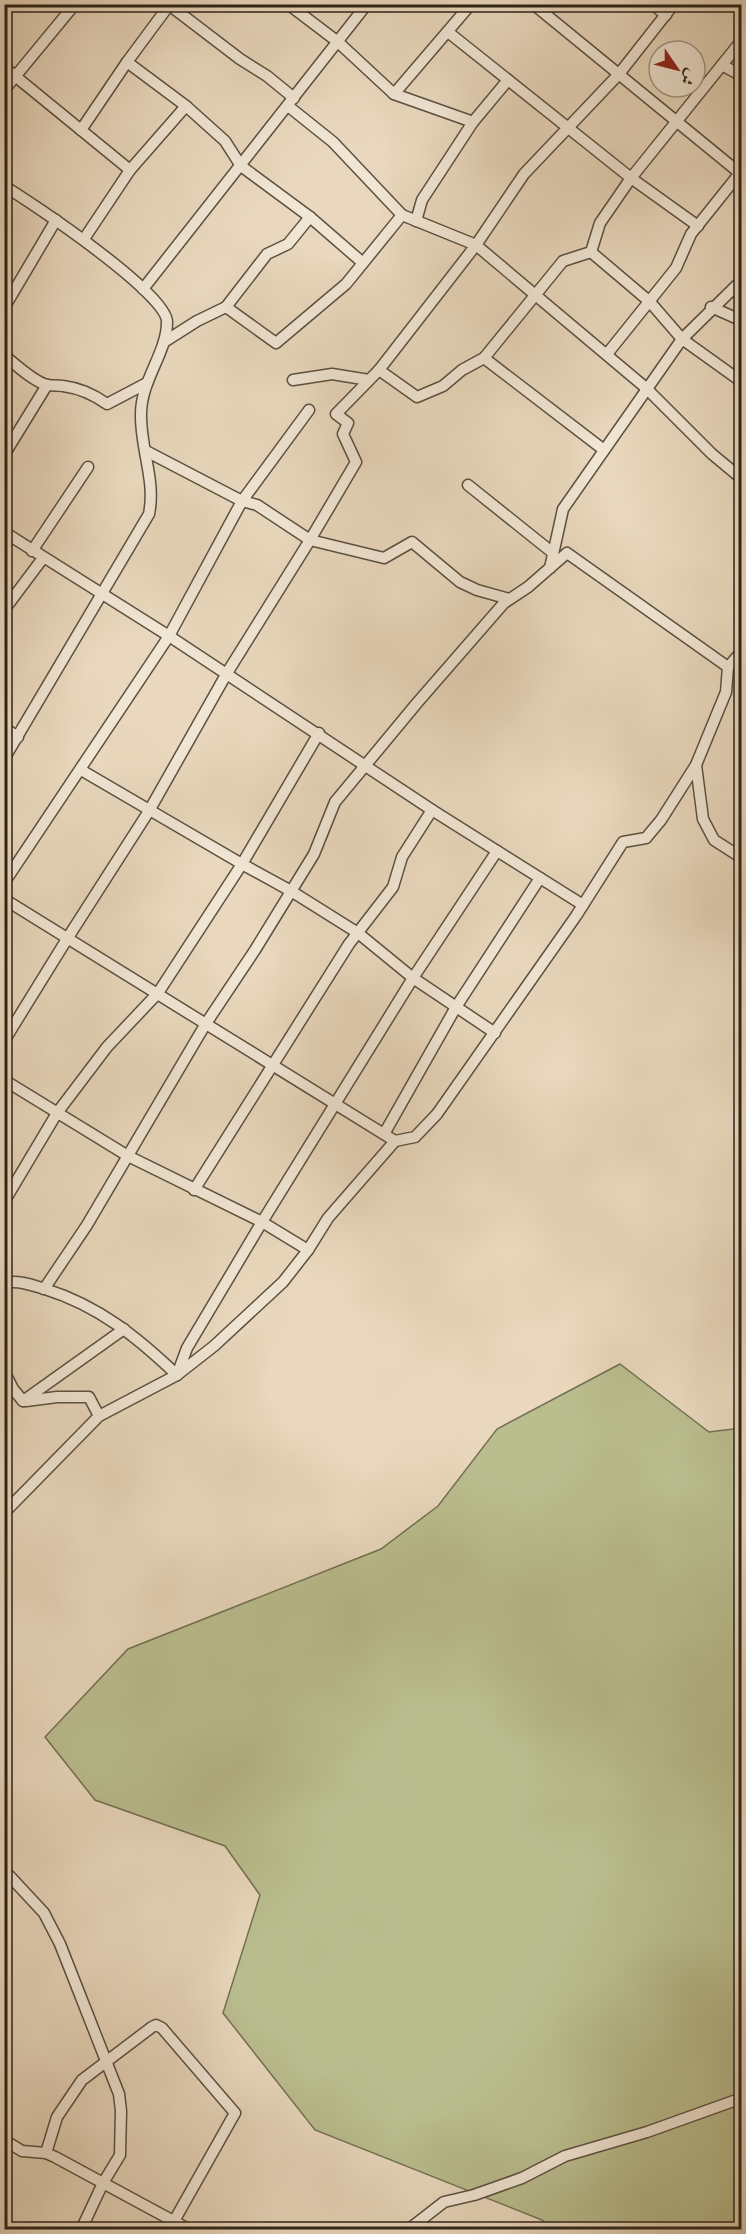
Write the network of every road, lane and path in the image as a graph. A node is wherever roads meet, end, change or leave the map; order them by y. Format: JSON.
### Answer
{"nodes":[{"id":1,"x":75,"y":4,"type":"edge"},
{"id":2,"x":288,"y":4,"type":"edge"},
{"id":3,"x":368,"y":4,"type":"edge"},
{"id":4,"x":471,"y":4,"type":"edge"},
{"id":5,"x":533,"y":4,"type":"edge"},
{"id":6,"x":652,"y":4,"type":"edge"},
{"id":7,"x":674,"y":4,"type":"edge"},
{"id":8,"x":169,"y":5,"type":"edge"},
{"id":9,"x":666,"y":15,"type":"junction"},
{"id":10,"x":448,"y":32,"type":"junction"},
{"id":11,"x":741,"y":40,"type":"edge"},
{"id":12,"x":338,"y":42,"type":"junction"},
{"id":13,"x":127,"y":62,"type":"junction"},
{"id":14,"x":723,"y":65,"type":"junction"},
{"id":15,"x":4,"y":67,"type":"edge"},
{"id":16,"x":619,"y":74,"type":"junction"},
{"id":17,"x":741,"y":75,"type":"edge"},
{"id":18,"x":15,"y":76,"type":"junction"},
{"id":19,"x":508,"y":80,"type":"junction"},
{"id":20,"x":4,"y":90,"type":"edge"},
{"id":21,"x":394,"y":94,"type":"junction"},
{"id":22,"x":291,"y":102,"type":"junction"},
{"id":23,"x":186,"y":106,"type":"junction"},
{"id":24,"x":474,"y":122,"type":"junction"},
{"id":25,"x":676,"y":122,"type":"junction"},
{"id":26,"x":567,"y":128,"type":"junction"},
{"id":27,"x":81,"y":130,"type":"junction"},
{"id":28,"x":241,"y":166,"type":"junction"},
{"id":29,"x":130,"y":170,"type":"junction"},
{"id":30,"x":740,"y":174,"type":"edge"},
{"id":31,"x":632,"y":178,"type":"junction"},
{"id":32,"x":4,"y":186,"type":"edge"},
{"id":33,"x":402,"y":215,"type":"junction"},
{"id":34,"x":310,"y":217,"type":"junction"},
{"id":35,"x":56,"y":220,"type":"junction"},
{"id":36,"x":416,"y":221,"type":"junction"},
{"id":37,"x":698,"y":226,"type":"junction"},
{"id":38,"x":84,"y":239,"type":"junction"},
{"id":39,"x":476,"y":245,"type":"junction"},
{"id":40,"x":591,"y":252,"type":"junction"},
{"id":41,"x":363,"y":263,"type":"junction"},
{"id":42,"x":741,"y":280,"type":"edge"},
{"id":43,"x":143,"y":289,"type":"junction"},
{"id":44,"x":535,"y":294,"type":"junction"},
{"id":45,"x":650,"y":302,"type":"junction"},
{"id":46,"x":226,"y":307,"type":"junction"},
{"id":47,"x":4,"y":308,"type":"edge"},
{"id":48,"x":711,"y":308,"type":"junction"},
{"id":49,"x":741,"y":318,"type":"edge"},
{"id":50,"x":682,"y":339,"type":"junction"},
{"id":51,"x":164,"y":342,"type":"junction"},
{"id":52,"x":607,"y":354,"type":"junction"},
{"id":53,"x":4,"y":355,"type":"edge"},
{"id":54,"x":484,"y":358,"type":"junction"},
{"id":55,"x":379,"y":370,"type":"junction"},
{"id":56,"x":293,"y":380,"type":"dead end"},
{"id":57,"x":369,"y":380,"type":"junction"},
{"id":58,"x":741,"y":382,"type":"edge"},
{"id":59,"x":147,"y":383,"type":"junction"},
{"id":60,"x":47,"y":386,"type":"junction"},
{"id":61,"x":646,"y":388,"type":"junction"},
{"id":62,"x":309,"y":410,"type":"dead end"},
{"id":63,"x":604,"y":450,"type":"junction"},
{"id":64,"x":146,"y":451,"type":"junction"},
{"id":65,"x":4,"y":455,"type":"edge"},
{"id":66,"x":88,"y":467,"type":"dead end"},
{"id":67,"x":741,"y":479,"type":"edge"},
{"id":68,"x":468,"y":485,"type":"dead end"},
{"id":69,"x":242,"y":501,"type":"junction"},
{"id":70,"x":4,"y":532,"type":"edge"},
{"id":71,"x":310,"y":540,"type":"junction"},
{"id":72,"x":33,"y":551,"type":"junction"},
{"id":73,"x":553,"y":553,"type":"junction"},
{"id":74,"x":43,"y":558,"type":"junction"},
{"id":75,"x":550,"y":568,"type":"junction"},
{"id":76,"x":102,"y":594,"type":"junction"},
{"id":77,"x":509,"y":598,"type":"junction"},
{"id":78,"x":4,"y":610,"type":"edge"},
{"id":79,"x":169,"y":636,"type":"junction"},
{"id":80,"x":741,"y":651,"type":"edge"},
{"id":81,"x":728,"y":667,"type":"junction"},
{"id":82,"x":227,"y":673,"type":"junction"},
{"id":83,"x":4,"y":728,"type":"edge"},
{"id":84,"x":319,"y":733,"type":"junction"},
{"id":85,"x":18,"y":737,"type":"junction"},
{"id":86,"x":4,"y":759,"type":"edge"},
{"id":87,"x":364,"y":765,"type":"junction"},
{"id":88,"x":696,"y":765,"type":"junction"},
{"id":89,"x":81,"y":770,"type":"junction"},
{"id":90,"x":432,"y":810,"type":"junction"},
{"id":91,"x":150,"y":812,"type":"junction"},
{"id":92,"x":497,"y":850,"type":"junction"},
{"id":93,"x":741,"y":858,"type":"edge"},
{"id":94,"x":242,"y":864,"type":"junction"},
{"id":95,"x":540,"y":878,"type":"junction"},
{"id":96,"x":4,"y":883,"type":"edge"},
{"id":97,"x":291,"y":891,"type":"junction"},
{"id":98,"x":4,"y":899,"type":"edge"},
{"id":99,"x":583,"y":905,"type":"junction"},
{"id":100,"x":358,"y":933,"type":"junction"},
{"id":101,"x":67,"y":939,"type":"junction"},
{"id":102,"x":413,"y":978,"type":"junction"},
{"id":103,"x":158,"y":993,"type":"junction"},
{"id":104,"x":456,"y":1007,"type":"junction"},
{"id":105,"x":205,"y":1025,"type":"junction"},
{"id":106,"x":495,"y":1033,"type":"junction"},
{"id":107,"x":4,"y":1041,"type":"edge"},
{"id":108,"x":273,"y":1066,"type":"junction"},
{"id":109,"x":4,"y":1080,"type":"edge"},
{"id":110,"x":336,"y":1105,"type":"junction"},
{"id":111,"x":57,"y":1113,"type":"junction"},
{"id":112,"x":384,"y":1134,"type":"junction"},
{"id":113,"x":394,"y":1141,"type":"junction"},
{"id":114,"x":128,"y":1156,"type":"junction"},
{"id":115,"x":194,"y":1190,"type":"junction"},
{"id":116,"x":4,"y":1202,"type":"edge"},
{"id":117,"x":262,"y":1222,"type":"junction"},
{"id":118,"x":308,"y":1250,"type":"junction"},
{"id":119,"x":4,"y":1283,"type":"edge"},
{"id":120,"x":44,"y":1289,"type":"junction"},
{"id":121,"x":124,"y":1329,"type":"junction"},
{"id":122,"x":4,"y":1371,"type":"edge"},
{"id":123,"x":177,"y":1375,"type":"junction"},
{"id":124,"x":23,"y":1401,"type":"junction"},
{"id":125,"x":99,"y":1416,"type":"junction"},
{"id":126,"x":4,"y":1513,"type":"edge"},
{"id":127,"x":4,"y":1870,"type":"edge"},
{"id":128,"x":105,"y":2062,"type":"junction"},
{"id":129,"x":741,"y":2098,"type":"edge"},
{"id":130,"x":4,"y":2140,"type":"edge"},
{"id":131,"x":46,"y":2153,"type":"junction"},
{"id":132,"x":103,"y":2183,"type":"junction"},
{"id":133,"x":172,"y":2225,"type":"edge"},
{"id":134,"x":81,"y":2229,"type":"edge"},
{"id":135,"x":190,"y":2229,"type":"edge"},
{"id":136,"x":408,"y":2229,"type":"edge"}],
"edges":[{"from":1,"to":18,"type":"street"},
{"from":2,"to":12,"type":"street"},
{"from":3,"to":12,"type":"street"},
{"from":4,"to":10,"type":"street"},
{"from":5,"to":16,"type":"street"},
{"from":6,"to":9,"type":"street"},
{"from":7,"to":9,"type":"street"},
{"from":8,"to":13,"type":"street"},
{"from":8,"to":22,"type":"street"},
{"from":9,"to":16,"type":"street"},
{"from":10,"to":19,"type":"street"},
{"from":10,"to":21,"type":"street"},
{"from":11,"to":14,"type":"street"},
{"from":12,"to":21,"type":"street"},
{"from":12,"to":22,"type":"street"},
{"from":13,"to":23,"type":"street"},
{"from":13,"to":27,"type":"street"},
{"from":14,"to":17,"type":"street"},
{"from":14,"to":25,"type":"street"},
{"from":15,"to":18,"type":"street"},
{"from":16,"to":25,"type":"street"},
{"from":16,"to":26,"type":"street"},
{"from":18,"to":20,"type":"street"},
{"from":18,"to":27,"type":"street"},
{"from":19,"to":24,"type":"street"},
{"from":19,"to":26,"type":"street"},
{"from":21,"to":24,"type":"street"},
{"from":22,"to":28,"type":"street"},
{"from":22,"to":33,"type":"street"},
{"from":23,"to":28,"type":"street"},
{"from":23,"to":29,"type":"street"},
{"from":24,"to":36,"type":"street"},
{"from":25,"to":30,"type":"street"},
{"from":25,"to":31,"type":"street"},
{"from":26,"to":31,"type":"street"},
{"from":26,"to":39,"type":"street"},
{"from":27,"to":29,"type":"street"},
{"from":28,"to":34,"type":"street"},
{"from":28,"to":43,"type":"street"},
{"from":29,"to":38,"type":"street"},
{"from":30,"to":37,"type":"street"},
{"from":31,"to":37,"type":"street"},
{"from":31,"to":40,"type":"street"},
{"from":32,"to":35,"type":"street"},
{"from":33,"to":36,"type":"street"},
{"from":33,"to":41,"type":"street"},
{"from":34,"to":41,"type":"street"},
{"from":34,"to":46,"type":"street"},
{"from":35,"to":38,"type":"street"},
{"from":35,"to":47,"type":"street"},
{"from":36,"to":39,"type":"street"},
{"from":37,"to":45,"type":"street"},
{"from":38,"to":43,"type":"street"},
{"from":39,"to":44,"type":"street"},
{"from":39,"to":55,"type":"street"},
{"from":40,"to":44,"type":"street"},
{"from":40,"to":45,"type":"street"},
{"from":41,"to":46,"type":"street"},
{"from":42,"to":48,"type":"street"},
{"from":43,"to":51,"type":"street"},
{"from":44,"to":52,"type":"street"},
{"from":44,"to":54,"type":"street"},
{"from":45,"to":50,"type":"street"},
{"from":45,"to":52,"type":"street"},
{"from":46,"to":51,"type":"street"},
{"from":48,"to":49,"type":"street"},
{"from":48,"to":50,"type":"street"},
{"from":50,"to":58,"type":"street"},
{"from":50,"to":61,"type":"street"},
{"from":51,"to":59,"type":"street"},
{"from":52,"to":61,"type":"street"},
{"from":53,"to":60,"type":"street"},
{"from":54,"to":55,"type":"street"},
{"from":54,"to":63,"type":"street"},
{"from":55,"to":57,"type":"street"},
{"from":56,"to":57,"type":"street"},
{"from":57,"to":71,"type":"street"},
{"from":59,"to":60,"type":"street"},
{"from":59,"to":64,"type":"street"},
{"from":60,"to":65,"type":"street"},
{"from":61,"to":63,"type":"street"},
{"from":61,"to":67,"type":"street"},
{"from":62,"to":69,"type":"street"},
{"from":63,"to":73,"type":"street"},
{"from":64,"to":69,"type":"street"},
{"from":64,"to":76,"type":"street"},
{"from":66,"to":72,"type":"street"},
{"from":68,"to":73,"type":"street"},
{"from":69,"to":71,"type":"street"},
{"from":69,"to":79,"type":"street"},
{"from":70,"to":72,"type":"street"},
{"from":71,"to":77,"type":"street"},
{"from":71,"to":82,"type":"street"},
{"from":72,"to":74,"type":"street"},
{"from":73,"to":75,"type":"street"},
{"from":74,"to":76,"type":"street"},
{"from":74,"to":78,"type":"street"},
{"from":75,"to":77,"type":"street"},
{"from":75,"to":81,"type":"street"},
{"from":76,"to":79,"type":"street"},
{"from":76,"to":85,"type":"street"},
{"from":77,"to":87,"type":"street"},
{"from":79,"to":82,"type":"street"},
{"from":79,"to":89,"type":"street"},
{"from":80,"to":81,"type":"street"},
{"from":81,"to":88,"type":"street"},
{"from":82,"to":84,"type":"street"},
{"from":82,"to":91,"type":"street"},
{"from":83,"to":85,"type":"street"},
{"from":84,"to":87,"type":"street"},
{"from":84,"to":94,"type":"street"},
{"from":85,"to":86,"type":"street"},
{"from":87,"to":90,"type":"street"},
{"from":87,"to":97,"type":"street"},
{"from":88,"to":93,"type":"street"},
{"from":88,"to":99,"type":"street"},
{"from":89,"to":91,"type":"street"},
{"from":89,"to":96,"type":"street"},
{"from":90,"to":92,"type":"street"},
{"from":90,"to":100,"type":"street"},
{"from":91,"to":94,"type":"street"},
{"from":91,"to":101,"type":"street"},
{"from":92,"to":95,"type":"street"},
{"from":92,"to":102,"type":"street"},
{"from":94,"to":97,"type":"street"},
{"from":94,"to":103,"type":"street"},
{"from":95,"to":99,"type":"street"},
{"from":95,"to":104,"type":"street"},
{"from":97,"to":100,"type":"street"},
{"from":97,"to":105,"type":"street"},
{"from":98,"to":101,"type":"street"},
{"from":99,"to":106,"type":"street"},
{"from":100,"to":102,"type":"street"},
{"from":100,"to":108,"type":"street"},
{"from":101,"to":103,"type":"street"},
{"from":101,"to":107,"type":"street"},
{"from":102,"to":104,"type":"street"},
{"from":102,"to":110,"type":"street"},
{"from":103,"to":105,"type":"street"},
{"from":103,"to":111,"type":"street"},
{"from":104,"to":106,"type":"street"},
{"from":104,"to":112,"type":"street"},
{"from":105,"to":108,"type":"street"},
{"from":105,"to":114,"type":"street"},
{"from":106,"to":113,"type":"street"},
{"from":108,"to":110,"type":"street"},
{"from":108,"to":115,"type":"street"},
{"from":109,"to":111,"type":"street"},
{"from":110,"to":112,"type":"street"},
{"from":110,"to":117,"type":"street"},
{"from":111,"to":114,"type":"street"},
{"from":111,"to":116,"type":"street"},
{"from":112,"to":113,"type":"street"},
{"from":113,"to":118,"type":"street"},
{"from":114,"to":115,"type":"street"},
{"from":114,"to":120,"type":"street"},
{"from":115,"to":117,"type":"street"},
{"from":117,"to":118,"type":"street"},
{"from":117,"to":123,"type":"street"},
{"from":118,"to":123,"type":"street"},
{"from":119,"to":120,"type":"street"},
{"from":120,"to":121,"type":"street"},
{"from":121,"to":123,"type":"street"},
{"from":121,"to":124,"type":"street"},
{"from":122,"to":124,"type":"street"},
{"from":123,"to":125,"type":"street"},
{"from":124,"to":125,"type":"street"},
{"from":125,"to":126,"type":"street"},
{"from":127,"to":128,"type":"street"},
{"from":128,"to":131,"type":"street"},
{"from":128,"to":132,"type":"street"},
{"from":128,"to":133,"type":"street"},
{"from":129,"to":136,"type":"street"},
{"from":130,"to":131,"type":"street"},
{"from":131,"to":132,"type":"street"},
{"from":132,"to":133,"type":"street"},
{"from":132,"to":134,"type":"street"},
{"from":133,"to":135,"type":"street"}]}
